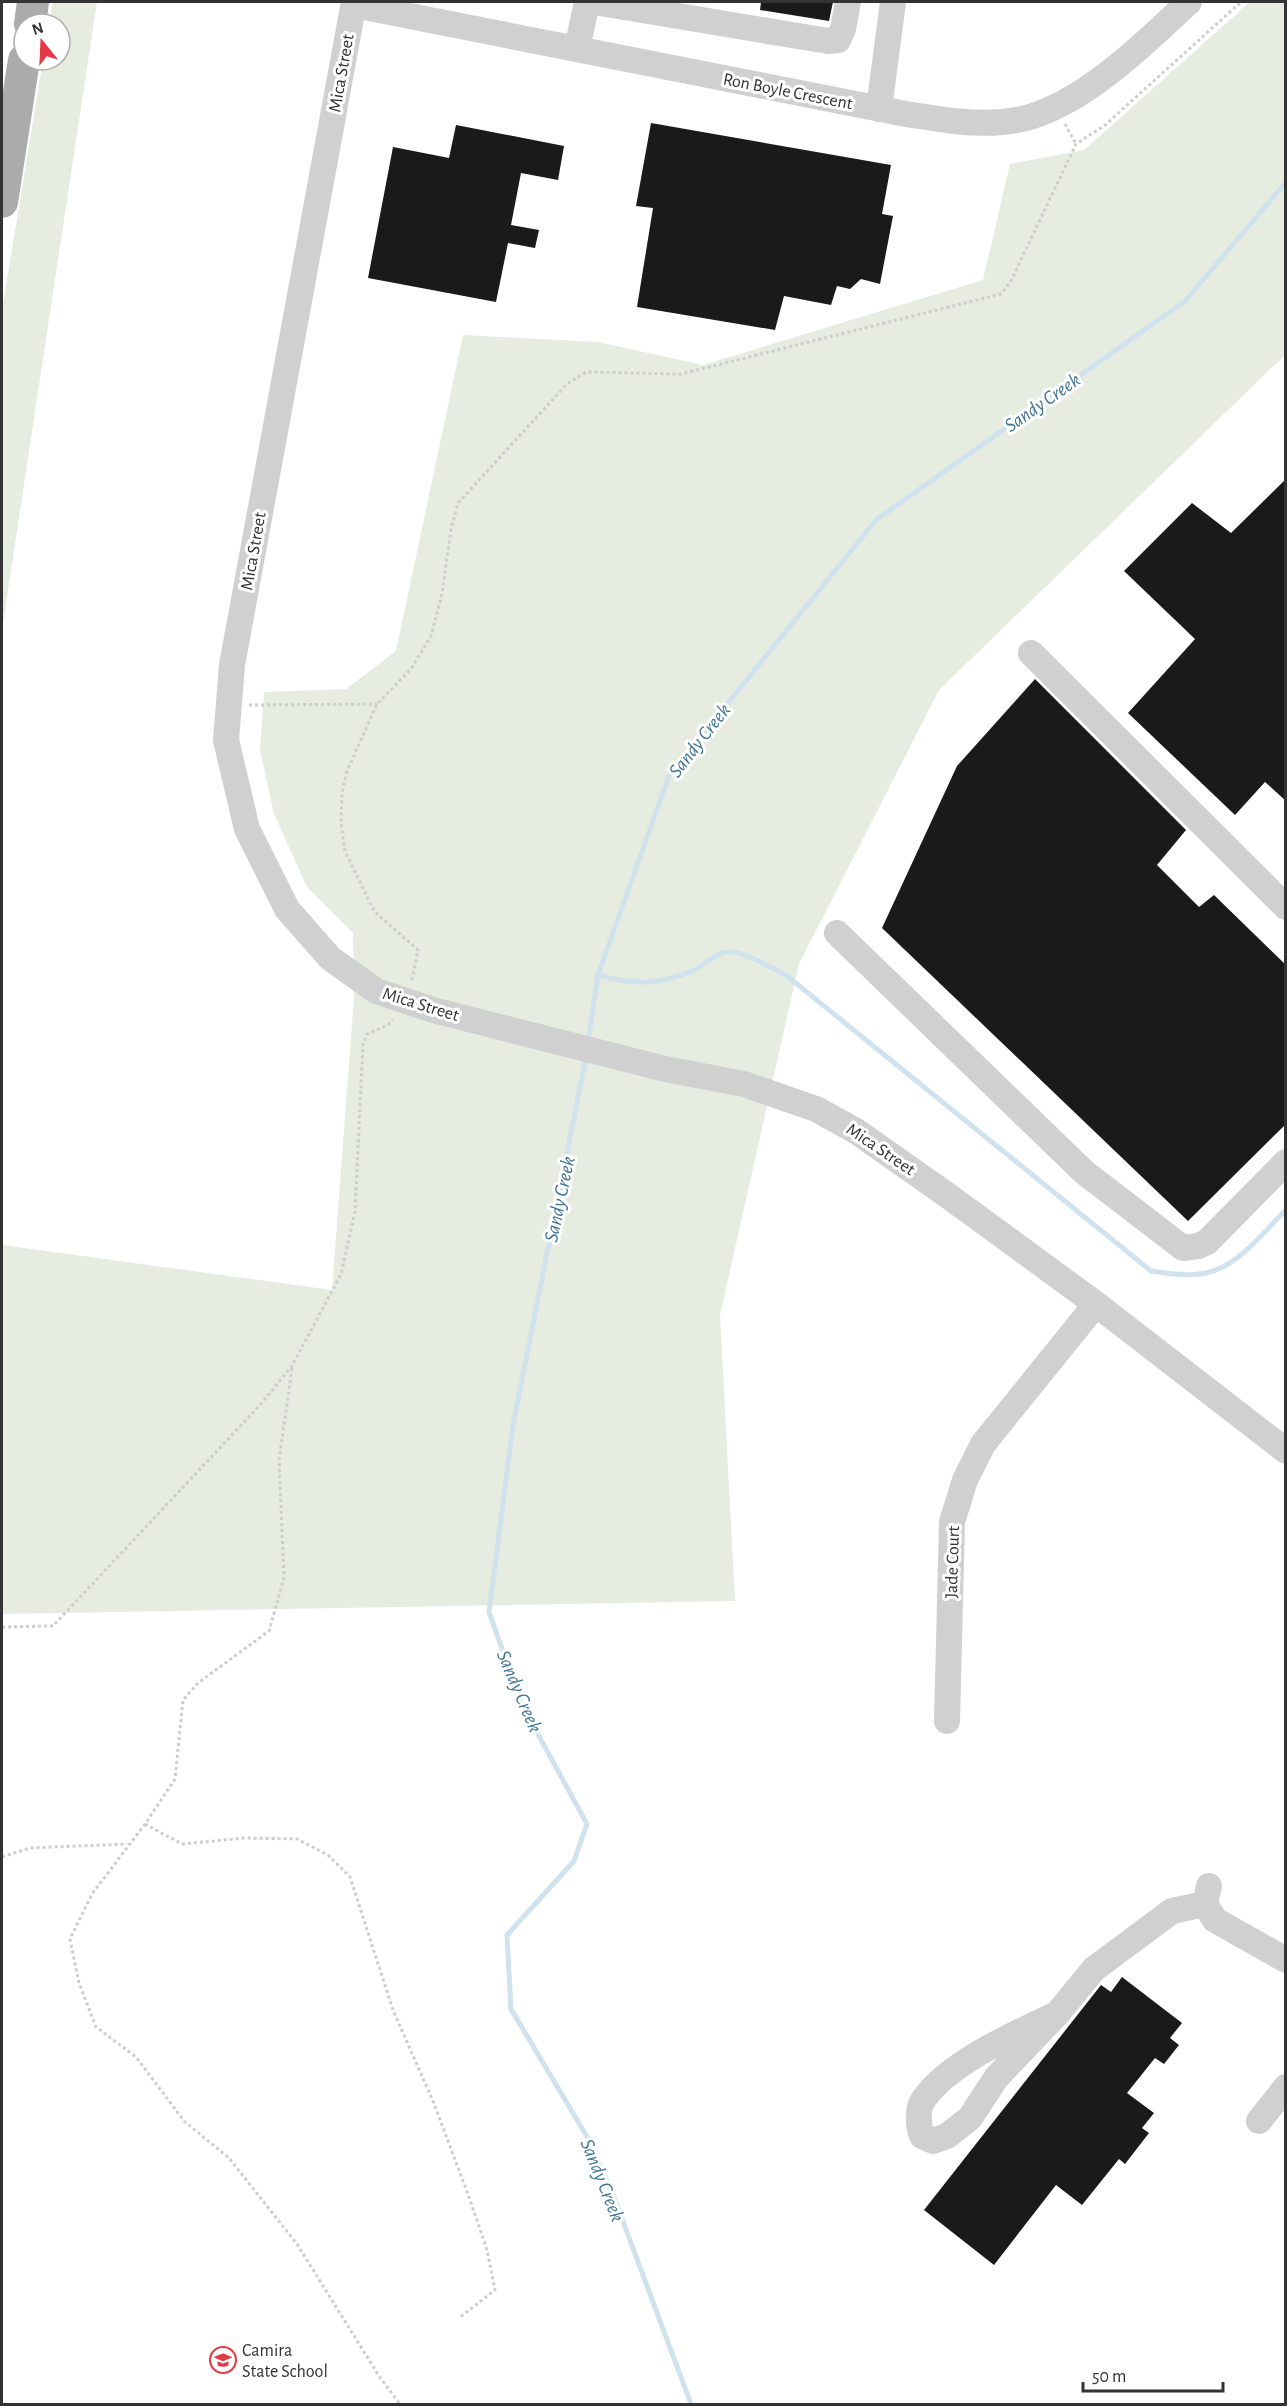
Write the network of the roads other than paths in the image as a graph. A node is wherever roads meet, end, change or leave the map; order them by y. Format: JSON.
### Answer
{"nodes":[{"id":1,"x":587,"y":2,"type":"edge"},
{"id":2,"x":594,"y":2,"type":"edge"},
{"id":3,"x":848,"y":2,"type":"edge"},
{"id":4,"x":893,"y":2,"type":"edge"},
{"id":5,"x":1189,"y":2,"type":"edge"},
{"id":6,"x":354,"y":3,"type":"edge"},
{"id":7,"x":577,"y":49,"type":"junction"},
{"id":8,"x":22,"y":72,"type":"edge"},
{"id":9,"x":879,"y":109,"type":"junction"},
{"id":10,"x":2,"y":202,"type":"edge"},
{"id":11,"x":1031,"y":654,"type":"dead end"},
{"id":12,"x":1286,"y":907,"type":"edge"},
{"id":13,"x":837,"y":933,"type":"dead end"},
{"id":14,"x":1286,"y":1162,"type":"edge"},
{"id":15,"x":1096,"y":1304,"type":"junction"},
{"id":16,"x":1286,"y":1451,"type":"edge"},
{"id":17,"x":947,"y":1721,"type":"dead end"},
{"id":18,"x":1286,"y":1960,"type":"edge"},
{"id":19,"x":1057,"y":2014,"type":"junction"},
{"id":20,"x":1286,"y":2087,"type":"edge"},
{"id":21,"x":1259,"y":2121,"type":"dead end"}],
"edges":[{"from":1,"to":7,"type":"street"},
{"from":2,"to":3,"type":"street"},
{"from":4,"to":9,"type":"street"},
{"from":5,"to":9,"type":"street","name":"Ron Boyle Crescent"},
{"from":6,"to":7,"type":"street","name":"Ron Boyle Crescent"},
{"from":6,"to":15,"type":"street","name":"Mica Street"},
{"from":7,"to":9,"type":"street","name":"Ron Boyle Crescent"},
{"from":8,"to":10,"type":"main road"},
{"from":11,"to":12,"type":"street"},
{"from":13,"to":14,"type":"street"},
{"from":15,"to":16,"type":"street","name":"Mica Street"},
{"from":15,"to":17,"type":"street","name":"Jade Court"},
{"from":18,"to":19,"type":"street"},
{"from":19,"to":19,"type":"street"},
{"from":20,"to":21,"type":"street"}]}
